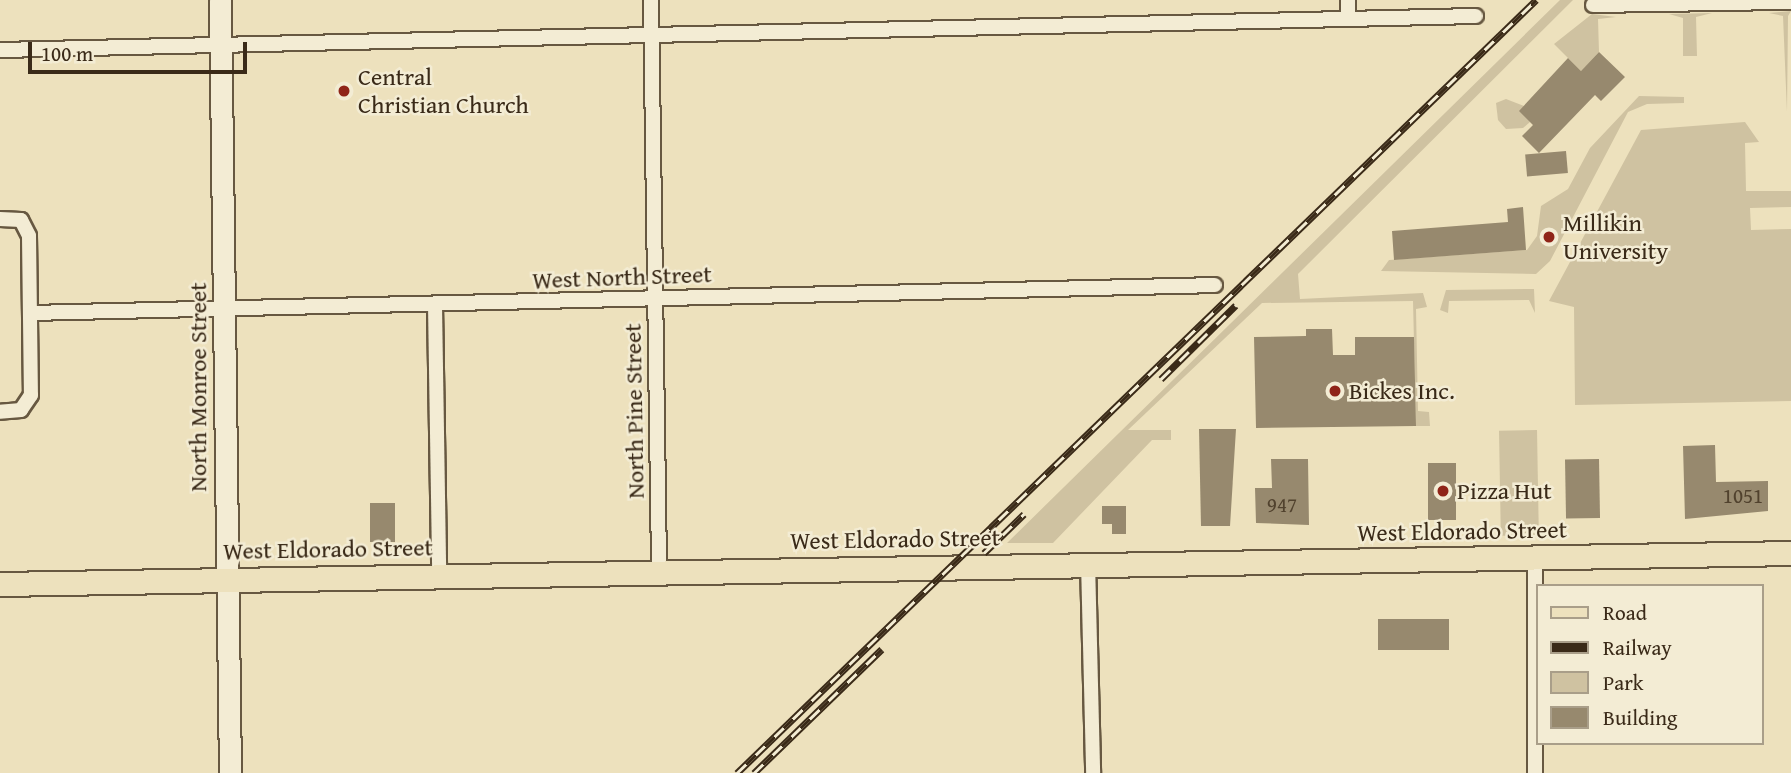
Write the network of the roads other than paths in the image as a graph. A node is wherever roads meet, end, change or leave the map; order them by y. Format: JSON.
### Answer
{"nodes":[{"id":1,"x":220,"y":0,"type":"edge"},
{"id":2,"x":651,"y":0,"type":"edge"},
{"id":3,"x":1348,"y":0,"type":"edge"},
{"id":4,"x":1791,"y":2,"type":"edge"},
{"id":5,"x":1593,"y":5,"type":"dead end"},
{"id":6,"x":1476,"y":16,"type":"dead end"},
{"id":7,"x":1348,"y":18,"type":"junction"},
{"id":8,"x":652,"y":32,"type":"junction"},
{"id":9,"x":222,"y":44,"type":"junction"},
{"id":10,"x":0,"y":50,"type":"edge"},
{"id":11,"x":0,"y":219,"type":"edge"},
{"id":12,"x":1215,"y":285,"type":"dead end"},
{"id":13,"x":654,"y":299,"type":"junction"},
{"id":14,"x":435,"y":305,"type":"junction"},
{"id":15,"x":223,"y":309,"type":"junction"},
{"id":16,"x":30,"y":313,"type":"junction"},
{"id":17,"x":0,"y":412,"type":"edge"},
{"id":18,"x":1791,"y":553,"type":"edge"},
{"id":19,"x":1535,"y":556,"type":"junction"},
{"id":20,"x":1088,"y":562,"type":"junction"},
{"id":21,"x":659,"y":569,"type":"junction"},
{"id":22,"x":439,"y":572,"type":"junction"},
{"id":23,"x":226,"y":578,"type":"junction"},
{"id":24,"x":0,"y":584,"type":"edge"},
{"id":25,"x":230,"y":773,"type":"edge"},
{"id":26,"x":1093,"y":773,"type":"edge"},
{"id":27,"x":1535,"y":773,"type":"edge"}],
"edges":[{"from":1,"to":9,"type":"street","name":"North Monroe Street"},
{"from":2,"to":8,"type":"street","name":"North Pine Street"},
{"from":3,"to":7,"type":"street"},
{"from":4,"to":5,"type":"street"},
{"from":6,"to":7,"type":"street"},
{"from":7,"to":8,"type":"street"},
{"from":8,"to":9,"type":"street"},
{"from":8,"to":13,"type":"street","name":"North Pine Street"},
{"from":9,"to":10,"type":"street"},
{"from":9,"to":15,"type":"street","name":"North Monroe Street"},
{"from":11,"to":16,"type":"street"},
{"from":12,"to":13,"type":"street","name":"West North Street"},
{"from":13,"to":14,"type":"street","name":"West North Street"},
{"from":13,"to":21,"type":"street","name":"North Pine Street"},
{"from":14,"to":15,"type":"street","name":"West North Street"},
{"from":14,"to":22,"type":"street"},
{"from":15,"to":16,"type":"street","name":"West North Street"},
{"from":15,"to":23,"type":"street","name":"North Monroe Street"},
{"from":16,"to":17,"type":"street"},
{"from":18,"to":19,"type":"main road","name":"West Eldorado Street"},
{"from":19,"to":20,"type":"main road","name":"West Eldorado Street"},
{"from":19,"to":27,"type":"street"},
{"from":20,"to":21,"type":"main road","name":"West Eldorado Street"},
{"from":20,"to":26,"type":"street"},
{"from":21,"to":22,"type":"main road","name":"West Eldorado Street"},
{"from":22,"to":23,"type":"main road","name":"West Eldorado Street"},
{"from":23,"to":24,"type":"main road","name":"West Eldorado Street"},
{"from":23,"to":25,"type":"street","name":"North Monroe Street"}]}
